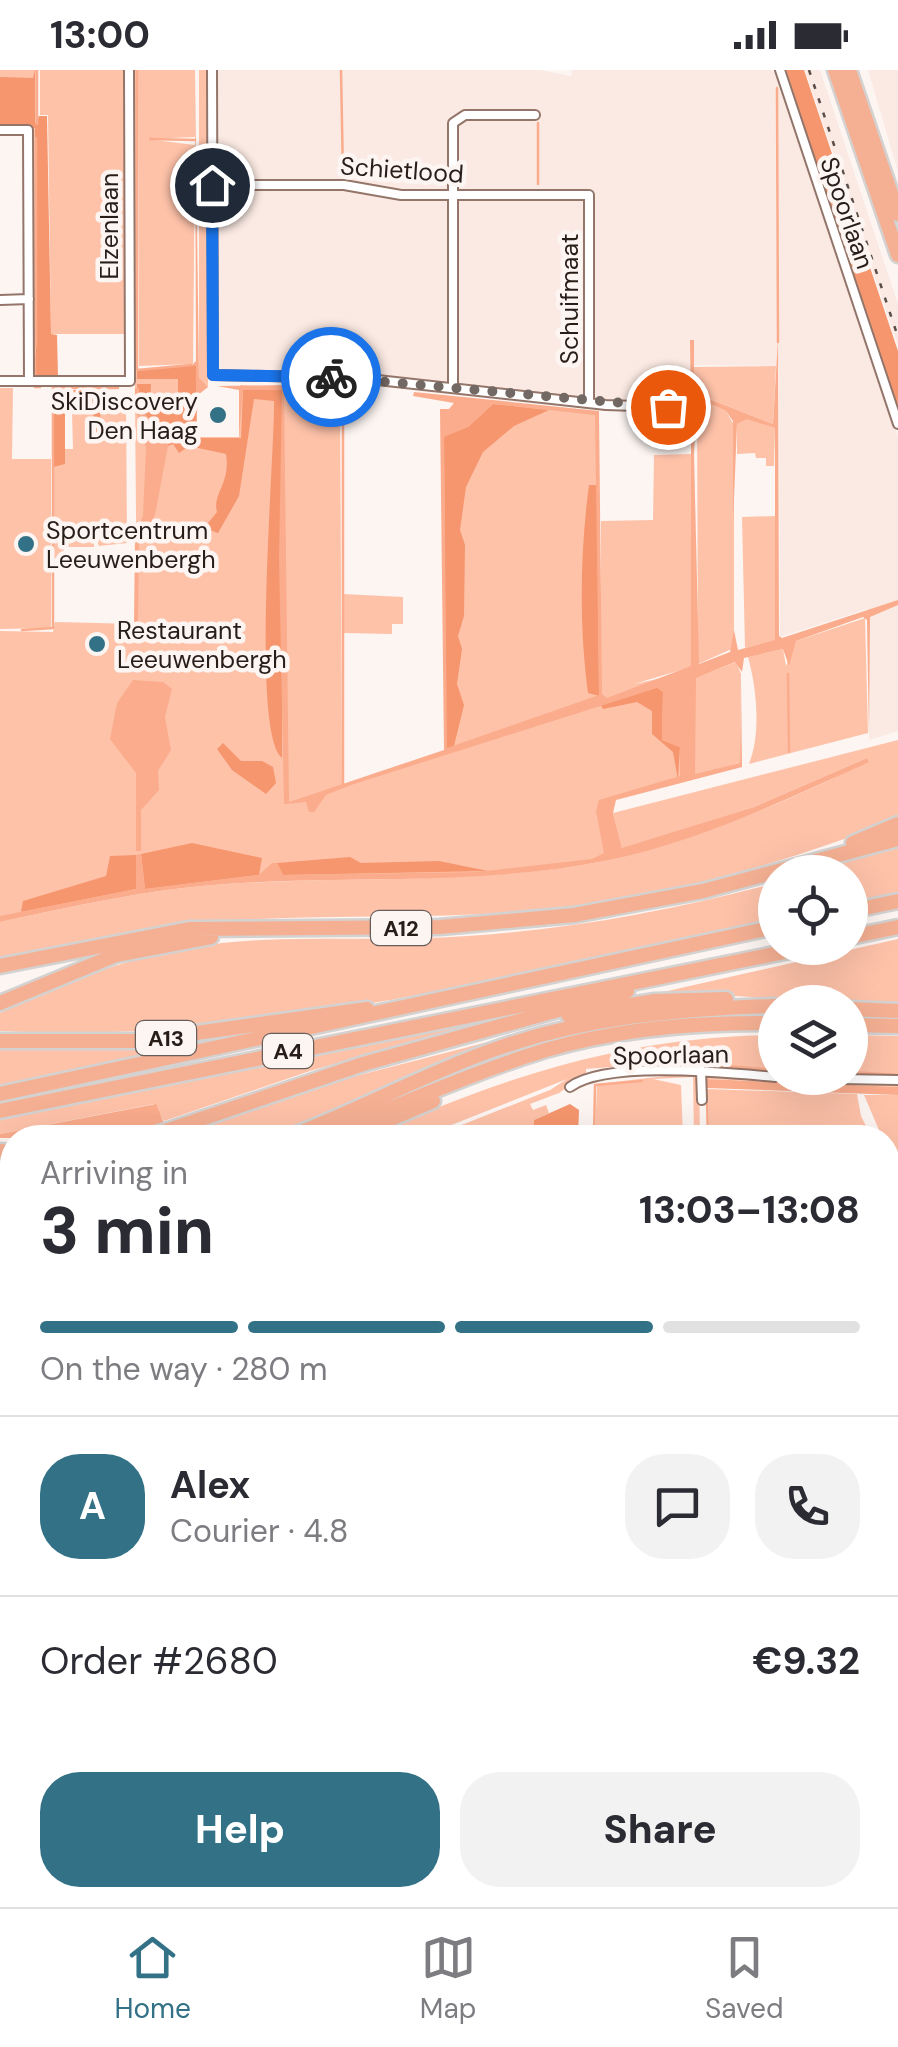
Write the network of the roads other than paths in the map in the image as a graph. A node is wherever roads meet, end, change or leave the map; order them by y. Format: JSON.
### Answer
{"nodes":[{"id":1,"x":129,"y":70,"type":"edge"},
{"id":2,"x":212,"y":70,"type":"edge"},
{"id":3,"x":780,"y":70,"type":"edge"},
{"id":4,"x":835,"y":70,"type":"edge"},
{"id":5,"x":849,"y":70,"type":"edge"},
{"id":6,"x":535,"y":116,"type":"dead end"},
{"id":7,"x":0,"y":130,"type":"edge"},
{"id":8,"x":212,"y":185,"type":"junction"},
{"id":9,"x":588,"y":195,"type":"joint"},
{"id":10,"x":454,"y":196,"type":"junction"},
{"id":11,"x":898,"y":214,"type":"edge"},
{"id":12,"x":895,"y":247,"type":"edge"},
{"id":13,"x":898,"y":266,"type":"edge"},
{"id":14,"x":29,"y":299,"type":"junction"},
{"id":15,"x":0,"y":300,"type":"edge"},
{"id":16,"x":0,"y":381,"type":"edge"},
{"id":17,"x":29,"y":382,"type":"junction"},
{"id":18,"x":453,"y":388,"type":"junction"},
{"id":19,"x":589,"y":403,"type":"junction"},
{"id":20,"x":668,"y":407,"type":"dead end"},
{"id":21,"x":898,"y":424,"type":"edge"},
{"id":22,"x":898,"y":824,"type":"edge"},
{"id":23,"x":898,"y":838,"type":"edge"},
{"id":24,"x":823,"y":855,"type":"edge"},
{"id":25,"x":831,"y":855,"type":"edge"},
{"id":26,"x":758,"y":875,"type":"edge"},
{"id":27,"x":898,"y":901,"type":"edge"},
{"id":28,"x":868,"y":907,"type":"edge"},
{"id":29,"x":898,"y":927,"type":"edge"},
{"id":30,"x":261,"y":929,"type":"junction"},
{"id":31,"x":758,"y":931,"type":"edge"},
{"id":32,"x":868,"y":934,"type":"edge"},
{"id":33,"x":758,"y":957,"type":"edge"},
{"id":34,"x":736,"y":962,"type":"junction"},
{"id":35,"x":0,"y":966,"type":"edge"},
{"id":36,"x":449,"y":998,"type":"junction"},
{"id":37,"x":0,"y":1003,"type":"edge"},
{"id":38,"x":758,"y":1004,"type":"edge"},
{"id":39,"x":758,"y":1005,"type":"edge"},
{"id":40,"x":868,"y":1009,"type":"edge"},
{"id":41,"x":898,"y":1011,"type":"edge"},
{"id":42,"x":758,"y":1024,"type":"edge"},
{"id":43,"x":868,"y":1025,"type":"edge"},
{"id":44,"x":898,"y":1026,"type":"edge"},
{"id":45,"x":484,"y":1030,"type":"junction"},
{"id":46,"x":2,"y":1042,"type":"edge"},
{"id":47,"x":508,"y":1063,"type":"junction"},
{"id":48,"x":701,"y":1070,"type":"junction"},
{"id":49,"x":758,"y":1075,"type":"edge"},
{"id":50,"x":868,"y":1079,"type":"edge"},
{"id":51,"x":898,"y":1080,"type":"edge"},
{"id":52,"x":570,"y":1087,"type":"dead end"},
{"id":53,"x":0,"y":1094,"type":"edge"},
{"id":54,"x":702,"y":1100,"type":"dead end"},
{"id":55,"x":0,"y":1111,"type":"edge"},
{"id":56,"x":178,"y":1125,"type":"edge"},
{"id":57,"x":316,"y":1125,"type":"edge"},
{"id":58,"x":348,"y":1125,"type":"edge"},
{"id":59,"x":377,"y":1125,"type":"edge"}],
"edges":[{"from":1,"to":17,"type":"street","name":"Elzenlaan"},
{"from":2,"to":8,"type":"street"},
{"from":3,"to":21,"type":"street","name":"Spoorlaan"},
{"from":4,"to":12,"type":"highway"},
{"from":5,"to":11,"type":"highway"},
{"from":6,"to":10,"type":"street"},
{"from":7,"to":14,"type":"street"},
{"from":8,"to":10,"type":"street","name":"Schietlood"},
{"from":8,"to":18,"type":"street"},
{"from":9,"to":10,"type":"street","name":"Schietlood"},
{"from":9,"to":19,"type":"street","name":"Schuifmaat"},
{"from":10,"to":18,"type":"street"},
{"from":12,"to":13,"type":"highway"},
{"from":14,"to":15,"type":"street"},
{"from":14,"to":17,"type":"street"},
{"from":16,"to":17,"type":"street"},
{"from":18,"to":19,"type":"street"},
{"from":19,"to":20,"type":"street"},
{"from":22,"to":24,"type":"highway","number":"A12"},
{"from":23,"to":25,"type":"highway","number":"A12"},
{"from":26,"to":30,"type":"highway","number":"A12"},
{"from":27,"to":28,"type":"highway"},
{"from":29,"to":32,"type":"highway"},
{"from":30,"to":35,"type":"highway","number":"A12"},
{"from":30,"to":37,"type":"highway","number":"A12"},
{"from":31,"to":36,"type":"highway","number":"A4"},
{"from":33,"to":34,"type":"highway","number":"A4"},
{"from":34,"to":45,"type":"highway"},
{"from":34,"to":55,"type":"highway","number":"A4"},
{"from":36,"to":46,"type":"highway","number":"A13"},
{"from":36,"to":53,"type":"highway","number":"A4"},
{"from":38,"to":45,"type":"highway"},
{"from":39,"to":57,"type":"highway"},
{"from":40,"to":41,"type":"highway"},
{"from":42,"to":47,"type":"highway"},
{"from":43,"to":44,"type":"highway"},
{"from":45,"to":56,"type":"highway"},
{"from":47,"to":58,"type":"highway"},
{"from":47,"to":59,"type":"highway"},
{"from":48,"to":49,"type":"street","name":"Spoorlaan"},
{"from":48,"to":52,"type":"street","name":"Spoorlaan"},
{"from":48,"to":54,"type":"street"},
{"from":50,"to":51,"type":"street"}]}
